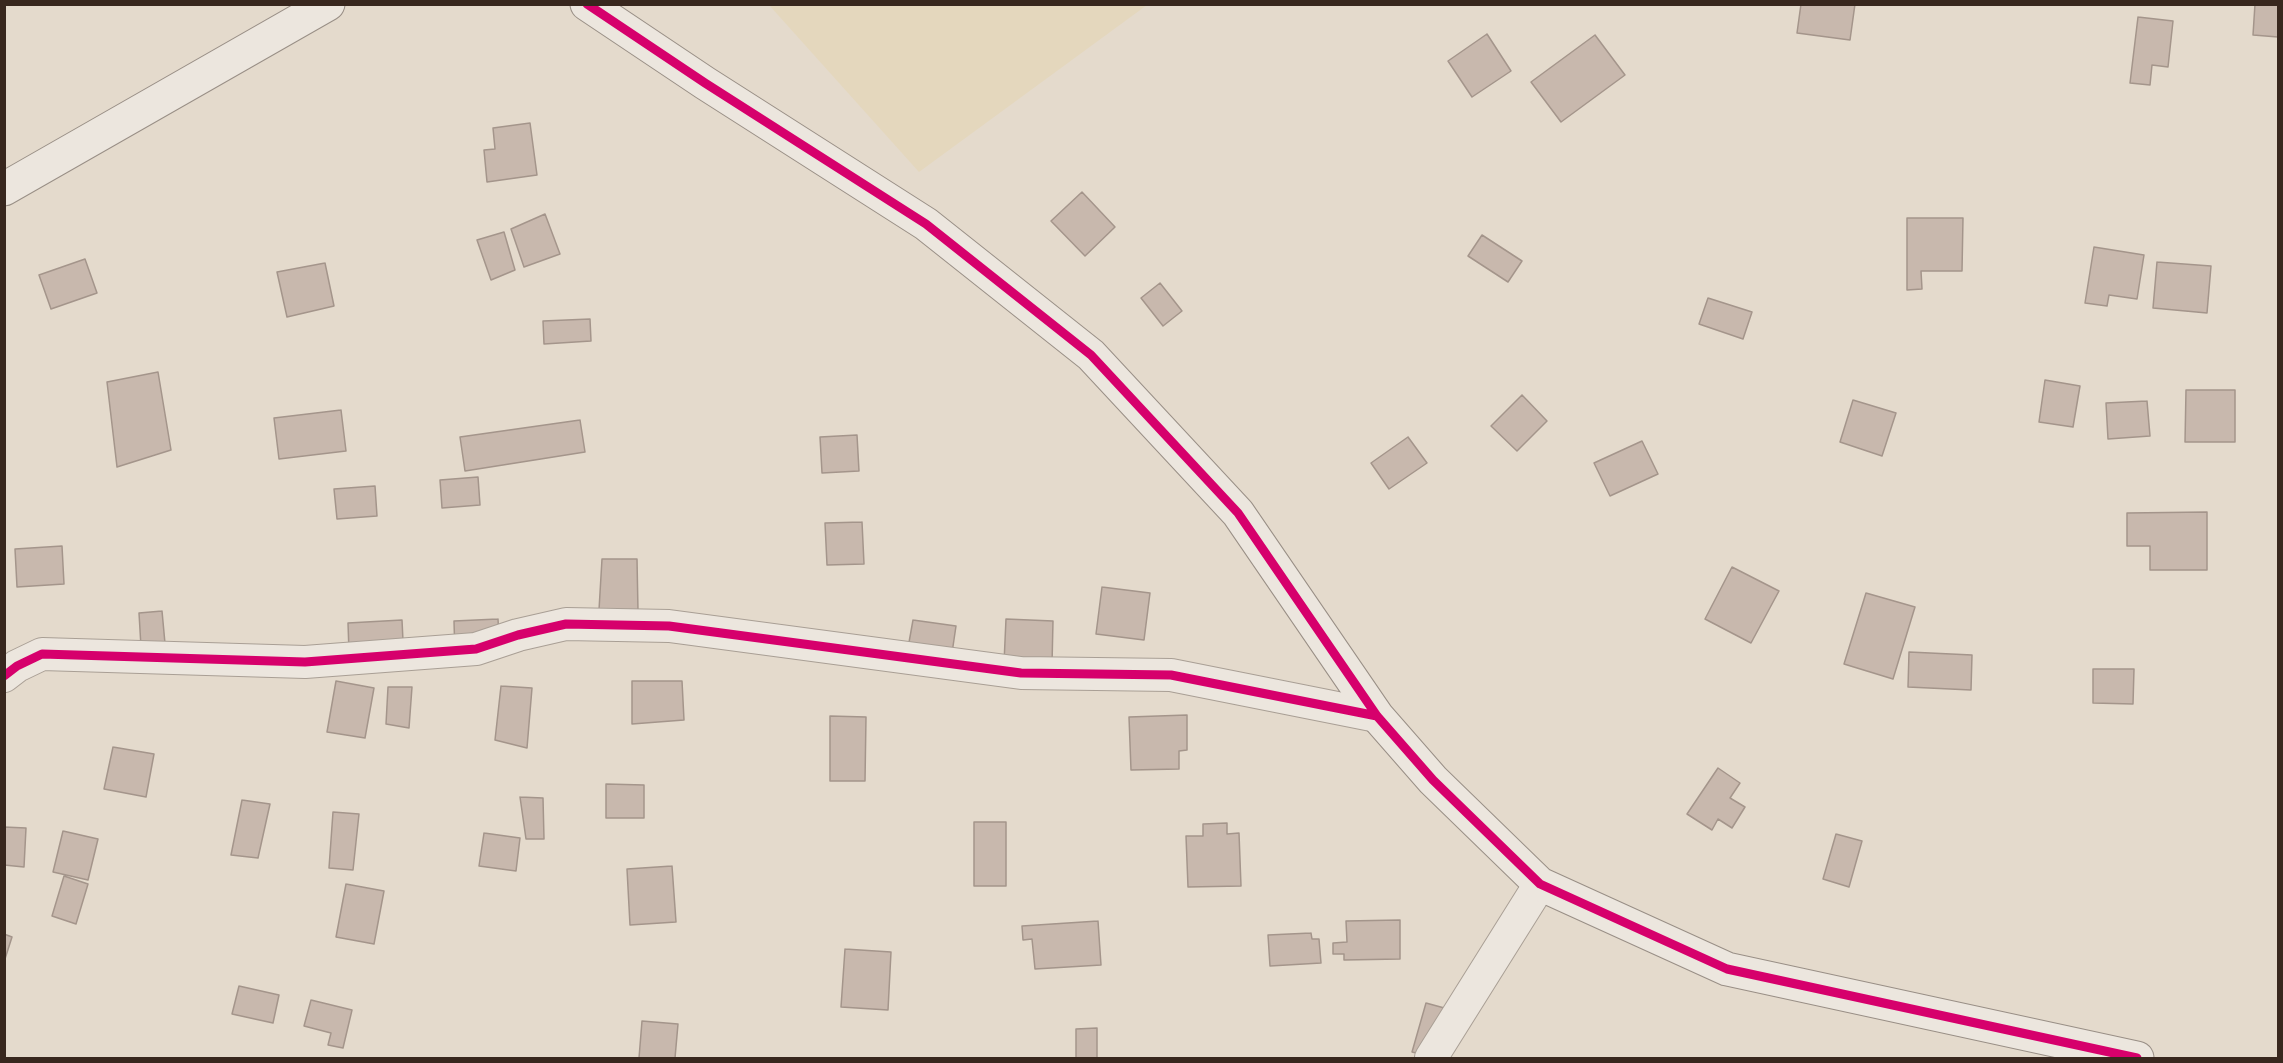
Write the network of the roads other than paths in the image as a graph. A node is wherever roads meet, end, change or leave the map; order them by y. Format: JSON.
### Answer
{"nodes":[{"id":1,"x":328,"y":4,"type":"edge"},
{"id":2,"x":587,"y":4,"type":"edge"},
{"id":3,"x":4,"y":189,"type":"edge"},
{"id":4,"x":4,"y":676,"type":"edge"},
{"id":5,"x":1377,"y":716,"type":"junction"},
{"id":6,"x":1540,"y":884,"type":"junction"},
{"id":7,"x":1431,"y":1059,"type":"edge"},
{"id":8,"x":2137,"y":1059,"type":"edge"}],
"edges":[{"from":1,"to":3,"type":"street"},
{"from":2,"to":5,"type":"street"},
{"from":4,"to":5,"type":"street"},
{"from":5,"to":6,"type":"street"},
{"from":6,"to":7,"type":"street"},
{"from":6,"to":8,"type":"street"}]}
